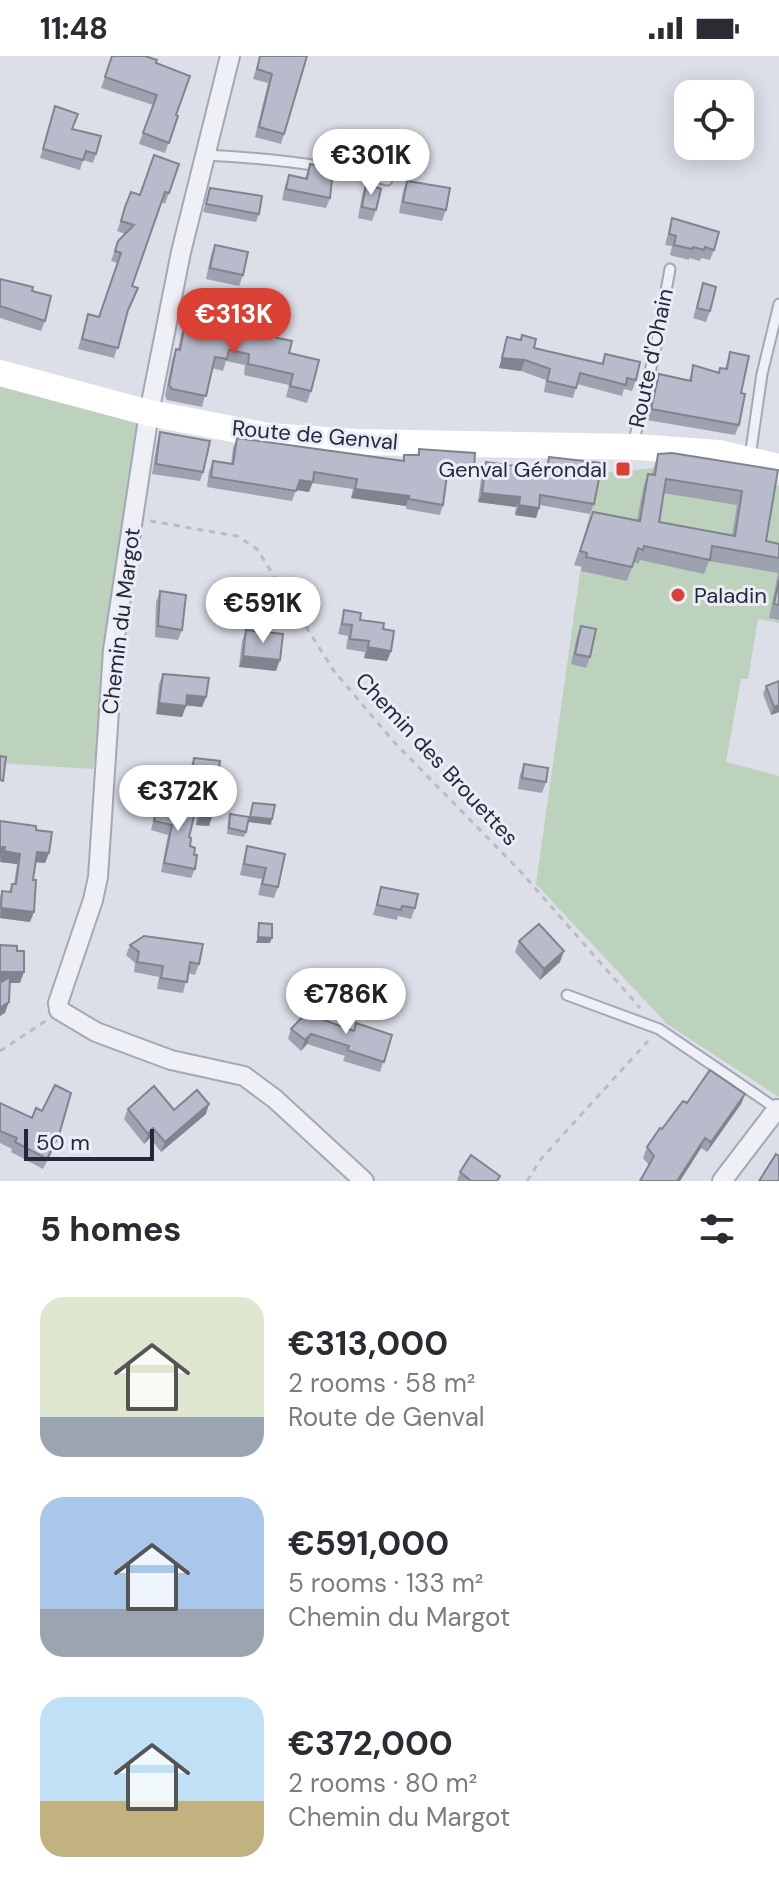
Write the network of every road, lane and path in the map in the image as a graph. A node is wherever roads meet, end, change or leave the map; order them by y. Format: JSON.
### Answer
{"nodes":[{"id":1,"x":230,"y":56,"type":"edge"},
{"id":2,"x":205,"y":155,"type":"junction"},
{"id":3,"x":387,"y":180,"type":"dead end"},
{"id":4,"x":670,"y":269,"type":"dead end"},
{"id":5,"x":779,"y":304,"type":"edge"},
{"id":6,"x":0,"y":373,"type":"edge"},
{"id":7,"x":149,"y":413,"type":"junction"},
{"id":8,"x":635,"y":448,"type":"junction"},
{"id":9,"x":749,"y":460,"type":"junction"},
{"id":10,"x":779,"y":467,"type":"edge"},
{"id":11,"x":134,"y":518,"type":"junction"},
{"id":12,"x":567,"y":995,"type":"dead end"},
{"id":13,"x":59,"y":1010,"type":"junction"},
{"id":14,"x":659,"y":1029,"type":"junction"},
{"id":15,"x":0,"y":1051,"type":"edge"},
{"id":16,"x":777,"y":1109,"type":"joint"},
{"id":17,"x":364,"y":1181,"type":"edge"},
{"id":18,"x":527,"y":1181,"type":"edge"},
{"id":19,"x":722,"y":1181,"type":"edge"}],
"edges":[{"from":1,"to":2,"type":"street","name":"Chemin du Margot"},
{"from":2,"to":3,"type":"lane"},
{"from":2,"to":7,"type":"street","name":"Chemin du Margot"},
{"from":4,"to":8,"type":"lane","name":"Route d'Ohain"},
{"from":5,"to":9,"type":"lane"},
{"from":6,"to":7,"type":"main road","name":"Route de Genval"},
{"from":7,"to":8,"type":"main road","name":"Route de Genval"},
{"from":7,"to":11,"type":"street","name":"Chemin du Margot"},
{"from":8,"to":9,"type":"main road","name":"Route d'Ohain"},
{"from":9,"to":10,"type":"main road","name":"Route d'Ohain"},
{"from":11,"to":13,"type":"street","name":"Chemin du Margot"},
{"from":11,"to":14,"type":"path","name":"Chemin des Brouettes"},
{"from":12,"to":14,"type":"lane"},
{"from":13,"to":15,"type":"path"},
{"from":13,"to":17,"type":"street"},
{"from":14,"to":16,"type":"lane"},
{"from":14,"to":18,"type":"path"},
{"from":16,"to":19,"type":"street"}]}
